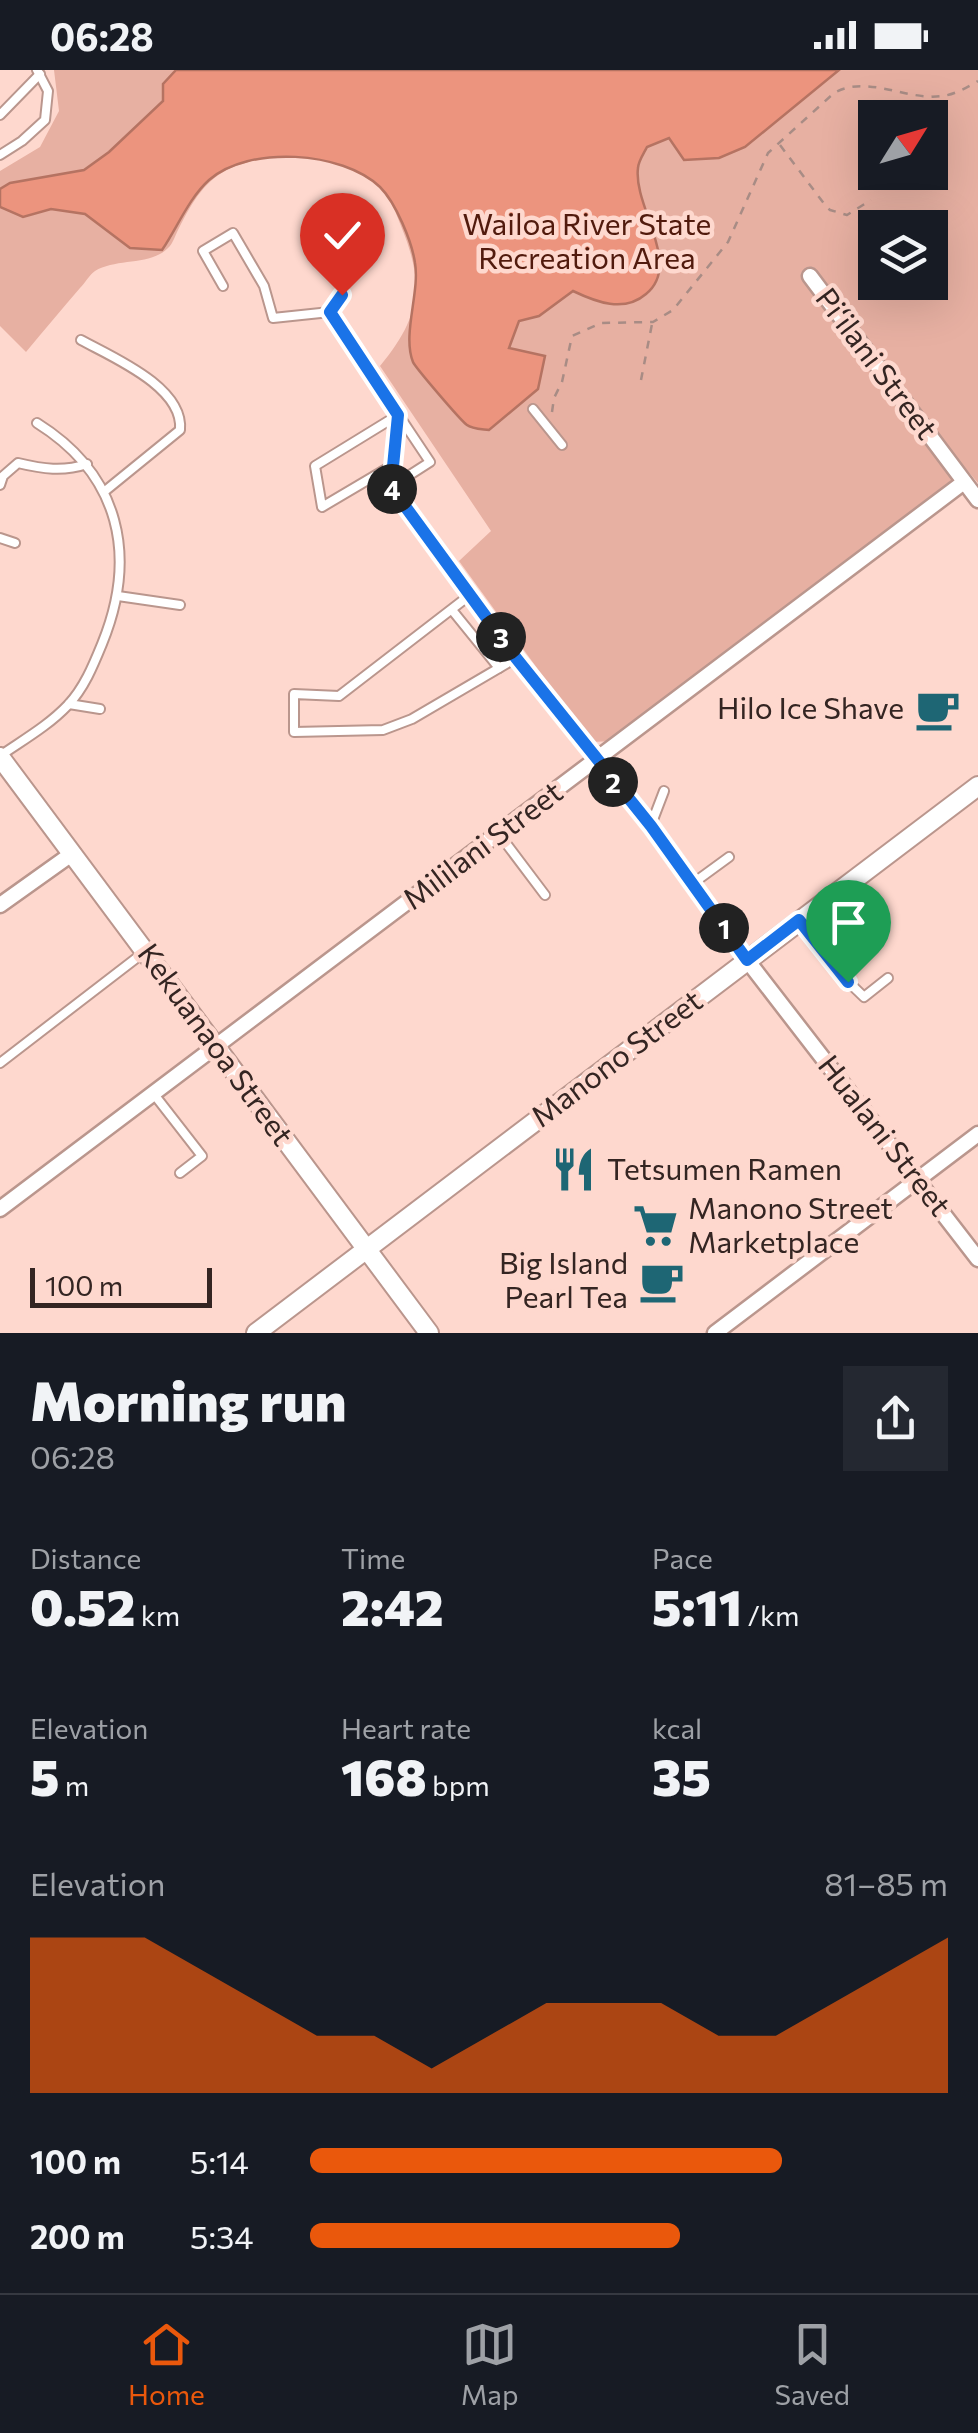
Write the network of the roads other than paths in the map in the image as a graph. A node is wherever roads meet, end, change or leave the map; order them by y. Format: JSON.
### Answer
{"nodes":[{"id":1,"x":39,"y":72,"type":"edge"},
{"id":2,"x":0,"y":115,"type":"edge"},
{"id":3,"x":0,"y":154,"type":"edge"},
{"id":4,"x":810,"y":276,"type":"dead end"},
{"id":5,"x":223,"y":286,"type":"dead end"},
{"id":6,"x":342,"y":295,"type":"dead end"},
{"id":7,"x":330,"y":312,"type":"junction"},
{"id":8,"x":81,"y":340,"type":"dead end"},
{"id":9,"x":534,"y":410,"type":"dead end"},
{"id":10,"x":398,"y":415,"type":"junction"},
{"id":11,"x":38,"y":422,"type":"dead end"},
{"id":12,"x":562,"y":445,"type":"dead end"},
{"id":13,"x":87,"y":464,"type":"junction"},
{"id":14,"x":393,"y":466,"type":"junction"},
{"id":15,"x":964,"y":482,"type":"junction"},
{"id":16,"x":0,"y":485,"type":"edge"},
{"id":17,"x":391,"y":487,"type":"junction"},
{"id":18,"x":105,"y":490,"type":"junction"},
{"id":19,"x":978,"y":500,"type":"edge"},
{"id":20,"x":0,"y":538,"type":"edge"},
{"id":21,"x":15,"y":543,"type":"dead end"},
{"id":22,"x":118,"y":596,"type":"junction"},
{"id":23,"x":470,"y":596,"type":"junction"},
{"id":24,"x":180,"y":605,"type":"dead end"},
{"id":25,"x":452,"y":610,"type":"junction"},
{"id":26,"x":516,"y":658,"type":"junction"},
{"id":27,"x":499,"y":668,"type":"junction"},
{"id":28,"x":68,"y":704,"type":"junction"},
{"id":29,"x":100,"y":709,"type":"dead end"},
{"id":30,"x":0,"y":757,"type":"edge"},
{"id":31,"x":596,"y":761,"type":"junction"},
{"id":32,"x":978,"y":786,"type":"edge"},
{"id":33,"x":664,"y":791,"type":"dead end"},
{"id":34,"x":651,"y":826,"type":"junction"},
{"id":35,"x":499,"y":834,"type":"junction"},
{"id":36,"x":72,"y":852,"type":"junction"},
{"id":37,"x":728,"y":857,"type":"dead end"},
{"id":38,"x":691,"y":884,"type":"junction"},
{"id":39,"x":545,"y":895,"type":"dead end"},
{"id":40,"x":0,"y":905,"type":"edge"},
{"id":41,"x":799,"y":920,"type":"junction"},
{"id":42,"x":812,"y":939,"type":"junction"},
{"id":43,"x":146,"y":951,"type":"junction"},
{"id":44,"x":747,"y":960,"type":"junction"},
{"id":45,"x":832,"y":964,"type":"junction"},
{"id":46,"x":888,"y":978,"type":"dead end"},
{"id":47,"x":216,"y":1046,"type":"junction"},
{"id":48,"x":0,"y":1063,"type":"edge"},
{"id":49,"x":153,"y":1093,"type":"junction"},
{"id":50,"x":978,"y":1134,"type":"edge"},
{"id":51,"x":180,"y":1172,"type":"dead end"},
{"id":52,"x":918,"y":1179,"type":"junction"},
{"id":53,"x":0,"y":1209,"type":"edge"},
{"id":54,"x":367,"y":1250,"type":"junction"},
{"id":55,"x":978,"y":1259,"type":"edge"},
{"id":56,"x":256,"y":1333,"type":"edge"},
{"id":57,"x":429,"y":1333,"type":"edge"},
{"id":58,"x":715,"y":1333,"type":"edge"}],
"edges":[{"from":1,"to":2,"type":"lane"},
{"from":1,"to":3,"type":"lane"},
{"from":4,"to":15,"type":"street","name":"Pi‘ilani Street"},
{"from":5,"to":7,"type":"lane"},
{"from":6,"to":7,"type":"lane"},
{"from":7,"to":10,"type":"lane"},
{"from":8,"to":18,"type":"lane"},
{"from":9,"to":12,"type":"lane"},
{"from":10,"to":14,"type":"lane"},
{"from":10,"to":14,"type":"lane"},
{"from":10,"to":17,"type":"lane"},
{"from":11,"to":13,"type":"lane"},
{"from":13,"to":16,"type":"lane"},
{"from":13,"to":18,"type":"lane"},
{"from":14,"to":17,"type":"lane"},
{"from":15,"to":19,"type":"street","name":"Pi‘ilani Street"},
{"from":15,"to":31,"type":"street","name":"Mililani Street"},
{"from":17,"to":23,"type":"street","name":"Hualani Street"},
{"from":18,"to":22,"type":"lane"},
{"from":20,"to":21,"type":"lane"},
{"from":22,"to":24,"type":"lane"},
{"from":22,"to":28,"type":"lane"},
{"from":23,"to":25,"type":"lane"},
{"from":23,"to":26,"type":"street","name":"Hualani Street"},
{"from":25,"to":27,"type":"lane"},
{"from":25,"to":27,"type":"lane"},
{"from":26,"to":27,"type":"lane"},
{"from":26,"to":31,"type":"street","name":"Hualani Street"},
{"from":28,"to":29,"type":"lane"},
{"from":28,"to":30,"type":"lane"},
{"from":30,"to":36,"type":"street","name":"Kekuanaoa Street"},
{"from":31,"to":34,"type":"street","name":"Hualani Street"},
{"from":31,"to":35,"type":"street","name":"Mililani Street"},
{"from":32,"to":41,"type":"street","name":"Manono Street"},
{"from":33,"to":34,"type":"lane"},
{"from":34,"to":38,"type":"street","name":"Hualani Street"},
{"from":35,"to":39,"type":"lane"},
{"from":35,"to":47,"type":"street","name":"Mililani Street"},
{"from":36,"to":40,"type":"street"},
{"from":36,"to":43,"type":"street","name":"Kekuanaoa Street"},
{"from":37,"to":38,"type":"lane"},
{"from":38,"to":44,"type":"street","name":"Hualani Street"},
{"from":41,"to":42,"type":"lane"},
{"from":41,"to":44,"type":"street","name":"Manono Street"},
{"from":42,"to":45,"type":"lane"},
{"from":42,"to":45,"type":"lane"},
{"from":43,"to":47,"type":"street","name":"Kekuanaoa Street"},
{"from":43,"to":48,"type":"lane"},
{"from":44,"to":52,"type":"street","name":"Hualani Street"},
{"from":44,"to":54,"type":"street","name":"Manono Street"},
{"from":45,"to":46,"type":"lane"},
{"from":47,"to":49,"type":"street","name":"Mililani Street"},
{"from":47,"to":54,"type":"street","name":"Kekuanaoa Street"},
{"from":49,"to":51,"type":"lane"},
{"from":49,"to":53,"type":"street","name":"Mililani Street"},
{"from":50,"to":52,"type":"street"},
{"from":52,"to":55,"type":"street","name":"Hualani Street"},
{"from":52,"to":58,"type":"street"},
{"from":54,"to":56,"type":"street","name":"Manono Street"},
{"from":54,"to":57,"type":"street","name":"Kekuanaoa Street"}]}
